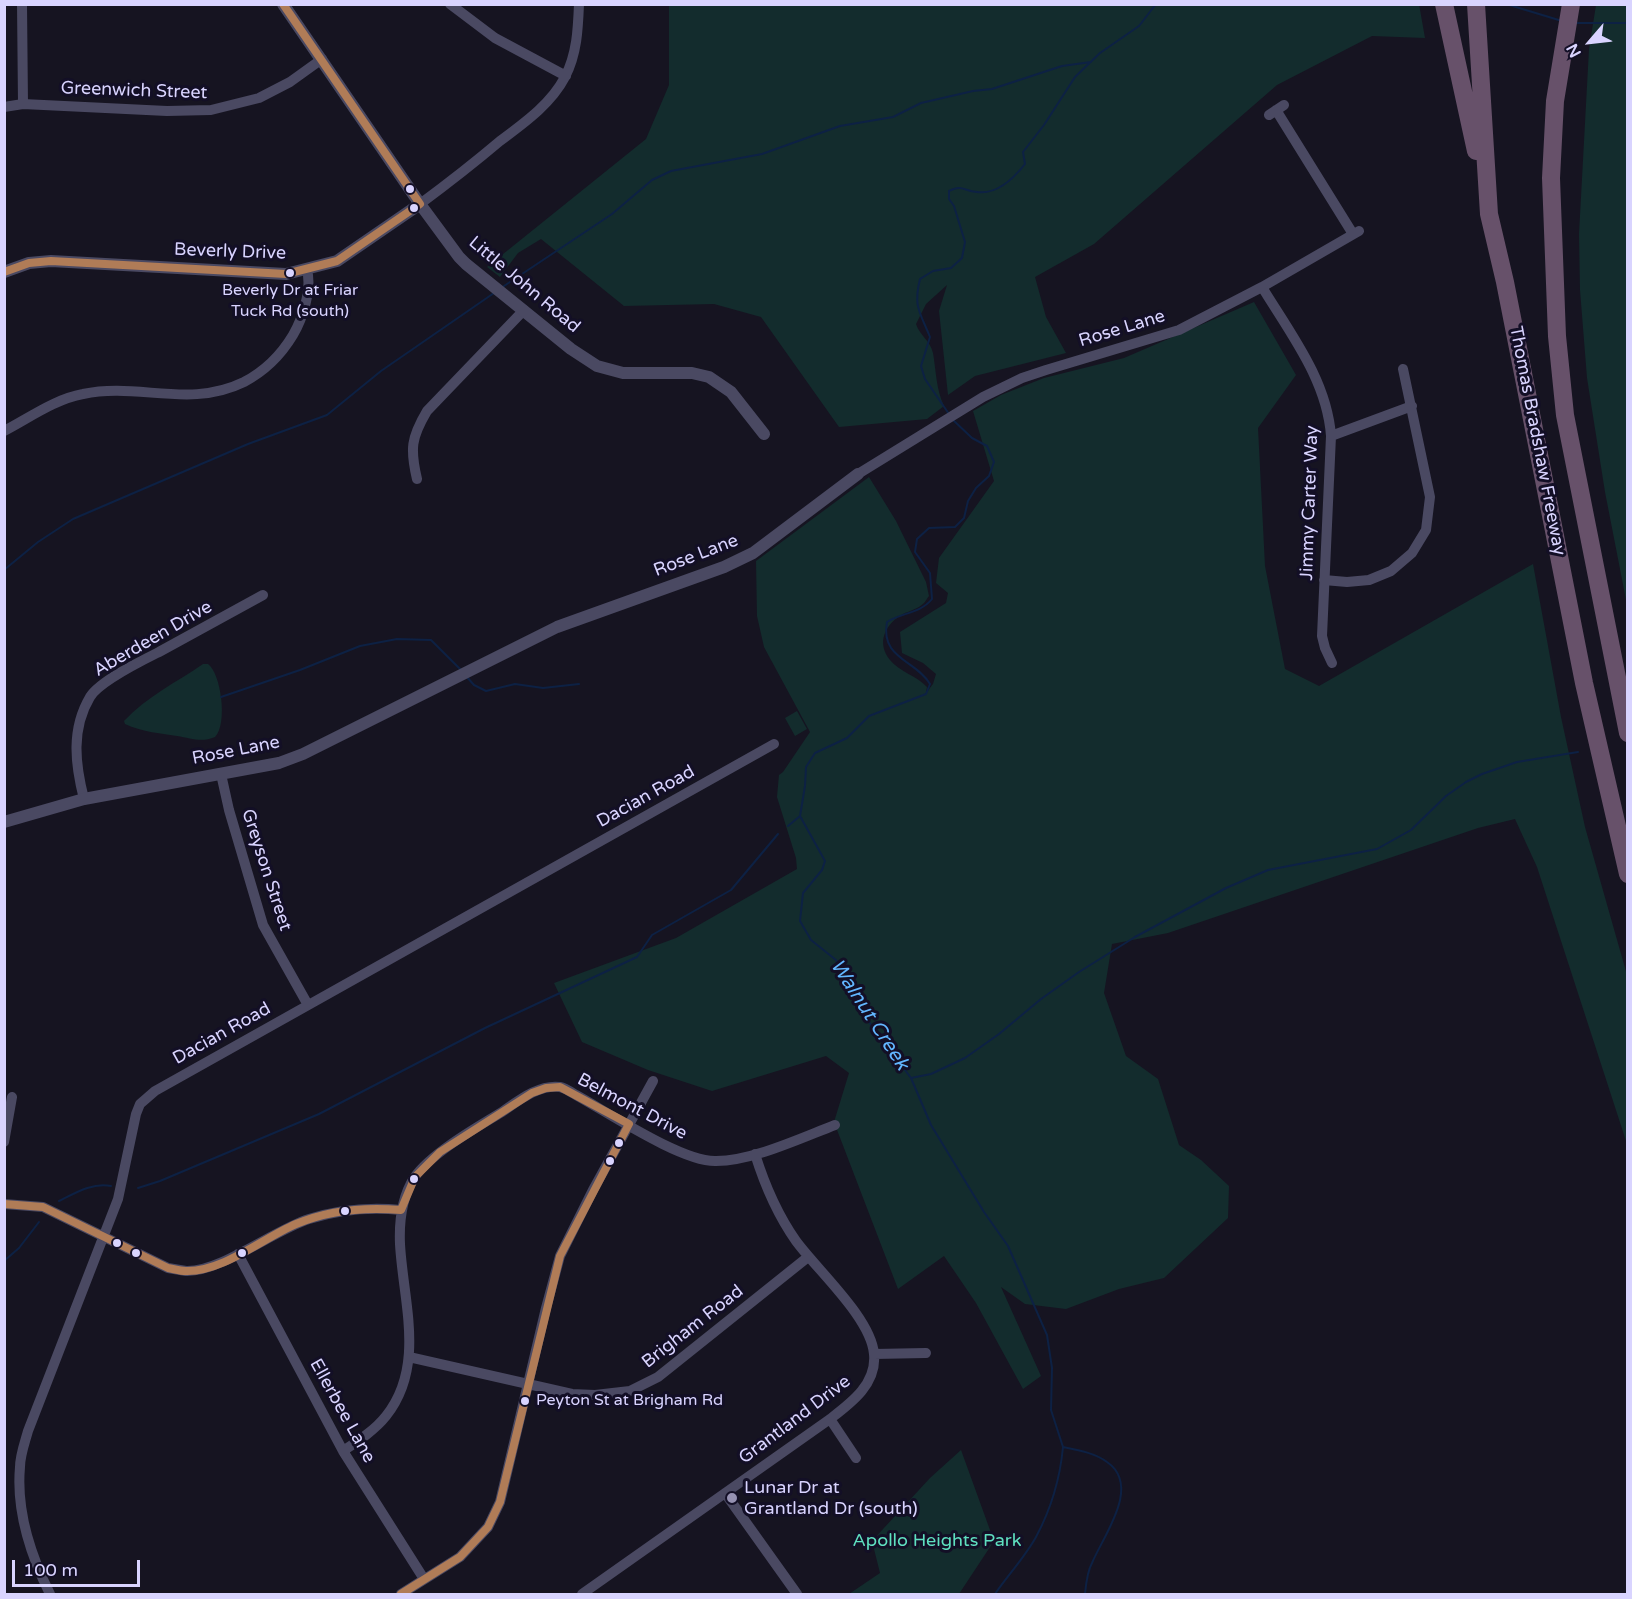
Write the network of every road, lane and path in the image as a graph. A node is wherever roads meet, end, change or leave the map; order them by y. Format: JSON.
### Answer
{"nodes":[{"id":1,"x":22,"y":4,"type":"edge"},
{"id":2,"x":284,"y":4,"type":"edge"},
{"id":3,"x":450,"y":4,"type":"edge"},
{"id":4,"x":579,"y":4,"type":"edge"},
{"id":5,"x":1444,"y":4,"type":"edge"},
{"id":6,"x":1476,"y":4,"type":"edge"},
{"id":7,"x":1564,"y":4,"type":"edge"},
{"id":8,"x":1571,"y":4,"type":"edge"},
{"id":9,"x":322,"y":59,"type":"junction"},
{"id":10,"x":566,"y":76,"type":"junction"},
{"id":11,"x":1555,"y":101,"type":"junction"},
{"id":12,"x":23,"y":104,"type":"junction"},
{"id":13,"x":4,"y":107,"type":"edge"},
{"id":14,"x":1276,"y":110,"type":"dead end"},
{"id":15,"x":420,"y":204,"type":"junction"},
{"id":16,"x":1489,"y":214,"type":"junction"},
{"id":17,"x":307,"y":270,"type":"junction"},
{"id":18,"x":4,"y":272,"type":"edge"},
{"id":19,"x":1262,"y":287,"type":"junction"},
{"id":20,"x":524,"y":310,"type":"junction"},
{"id":21,"x":1403,"y":369,"type":"dead end"},
{"id":22,"x":1412,"y":406,"type":"junction"},
{"id":23,"x":4,"y":431,"type":"edge"},
{"id":24,"x":764,"y":434,"type":"dead end"},
{"id":25,"x":1331,"y":436,"type":"junction"},
{"id":26,"x":858,"y":474,"type":"joint"},
{"id":27,"x":417,"y":479,"type":"dead end"},
{"id":28,"x":1324,"y":580,"type":"junction"},
{"id":29,"x":263,"y":595,"type":"dead end"},
{"id":30,"x":1332,"y":663,"type":"dead end"},
{"id":31,"x":1628,"y":733,"type":"edge"},
{"id":32,"x":774,"y":744,"type":"dead end"},
{"id":33,"x":221,"y":774,"type":"junction"},
{"id":34,"x":84,"y":799,"type":"junction"},
{"id":35,"x":4,"y":822,"type":"edge"},
{"id":36,"x":1628,"y":874,"type":"edge"},
{"id":37,"x":308,"y":1005,"type":"junction"},
{"id":38,"x":653,"y":1081,"type":"dead end"},
{"id":39,"x":12,"y":1097,"type":"dead end"},
{"id":40,"x":629,"y":1124,"type":"junction"},
{"id":41,"x":835,"y":1125,"type":"dead end"},
{"id":42,"x":4,"y":1143,"type":"edge"},
{"id":43,"x":755,"y":1154,"type":"junction"},
{"id":44,"x":4,"y":1204,"type":"edge"},
{"id":45,"x":401,"y":1210,"type":"junction"},
{"id":46,"x":104,"y":1238,"type":"junction"},
{"id":47,"x":238,"y":1254,"type":"junction"},
{"id":48,"x":808,"y":1257,"type":"junction"},
{"id":49,"x":927,"y":1353,"type":"dead end"},
{"id":50,"x":874,"y":1354,"type":"junction"},
{"id":51,"x":410,"y":1357,"type":"junction"},
{"id":52,"x":529,"y":1383,"type":"junction"},
{"id":53,"x":830,"y":1419,"type":"junction"},
{"id":54,"x":343,"y":1451,"type":"junction"},
{"id":55,"x":856,"y":1458,"type":"dead end"},
{"id":56,"x":725,"y":1492,"type":"junction"},
{"id":57,"x":424,"y":1579,"type":"junction"},
{"id":58,"x":50,"y":1594,"type":"edge"},
{"id":59,"x":400,"y":1594,"type":"edge"},
{"id":60,"x":582,"y":1594,"type":"edge"},
{"id":61,"x":796,"y":1594,"type":"edge"}],
"edges":[{"from":1,"to":12,"type":"street"},
{"from":2,"to":9,"type":"street","name":"Little John Road"},
{"from":3,"to":10,"type":"street"},
{"from":4,"to":10,"type":"street","name":"Beverly Drive"},
{"from":5,"to":16,"type":"highway"},
{"from":6,"to":16,"type":"highway","name":"Thomas Bradshaw Freeway"},
{"from":7,"to":11,"type":"highway"},
{"from":8,"to":11,"type":"highway","name":"Thomas Bradshaw Freeway"},
{"from":9,"to":12,"type":"street","name":"Greenwich Street"},
{"from":9,"to":15,"type":"street","name":"Little John Road"},
{"from":10,"to":15,"type":"street","name":"Beverly Drive"},
{"from":11,"to":31,"type":"highway","name":"Thomas Bradshaw Freeway"},
{"from":12,"to":13,"type":"street","name":"Greenwich Street"},
{"from":14,"to":19,"type":"street","name":"Rose Lane"},
{"from":15,"to":17,"type":"street","name":"Beverly Drive"},
{"from":15,"to":20,"type":"street","name":"Little John Road"},
{"from":16,"to":36,"type":"highway","name":"Thomas Bradshaw Freeway"},
{"from":17,"to":18,"type":"street","name":"Beverly Drive"},
{"from":17,"to":23,"type":"street"},
{"from":19,"to":25,"type":"street","name":"Jimmy Carter Way"},
{"from":19,"to":26,"type":"street","name":"Rose Lane"},
{"from":20,"to":24,"type":"street","name":"Little John Road"},
{"from":20,"to":27,"type":"street"},
{"from":21,"to":22,"type":"street"},
{"from":22,"to":25,"type":"street"},
{"from":22,"to":28,"type":"street"},
{"from":25,"to":28,"type":"street","name":"Jimmy Carter Way"},
{"from":26,"to":33,"type":"street","name":"Rose Lane"},
{"from":28,"to":30,"type":"street","name":"Jimmy Carter Way"},
{"from":29,"to":34,"type":"street","name":"Aberdeen Drive"},
{"from":32,"to":37,"type":"street","name":"Dacian Road"},
{"from":33,"to":34,"type":"street","name":"Rose Lane"},
{"from":33,"to":37,"type":"street","name":"Greyson Street"},
{"from":34,"to":35,"type":"street","name":"Rose Lane"},
{"from":37,"to":46,"type":"street","name":"Dacian Road"},
{"from":38,"to":40,"type":"street"},
{"from":39,"to":42,"type":"street"},
{"from":40,"to":43,"type":"street","name":"Belmont Drive"},
{"from":40,"to":45,"type":"street","name":"Belmont Drive"},
{"from":40,"to":52,"type":"street"},
{"from":41,"to":43,"type":"street","name":"Belmont Drive"},
{"from":43,"to":48,"type":"street"},
{"from":44,"to":46,"type":"street"},
{"from":45,"to":47,"type":"street"},
{"from":45,"to":51,"type":"street","name":"Belmont Drive"},
{"from":46,"to":47,"type":"street"},
{"from":46,"to":58,"type":"street","name":"Dacian Road"},
{"from":47,"to":54,"type":"street","name":"Ellerbee Lane"},
{"from":48,"to":50,"type":"street"},
{"from":48,"to":52,"type":"street","name":"Brigham Road"},
{"from":49,"to":50,"type":"street"},
{"from":50,"to":53,"type":"street","name":"Grantland Drive"},
{"from":51,"to":52,"type":"street","name":"Brigham Road"},
{"from":51,"to":54,"type":"street","name":"Belmont Drive"},
{"from":52,"to":57,"type":"street"},
{"from":53,"to":55,"type":"street"},
{"from":53,"to":56,"type":"street","name":"Grantland Drive"},
{"from":54,"to":57,"type":"street","name":"Ellerbee Lane"},
{"from":56,"to":60,"type":"street","name":"Grantland Drive"},
{"from":56,"to":61,"type":"street"},
{"from":57,"to":59,"type":"street"}]}
